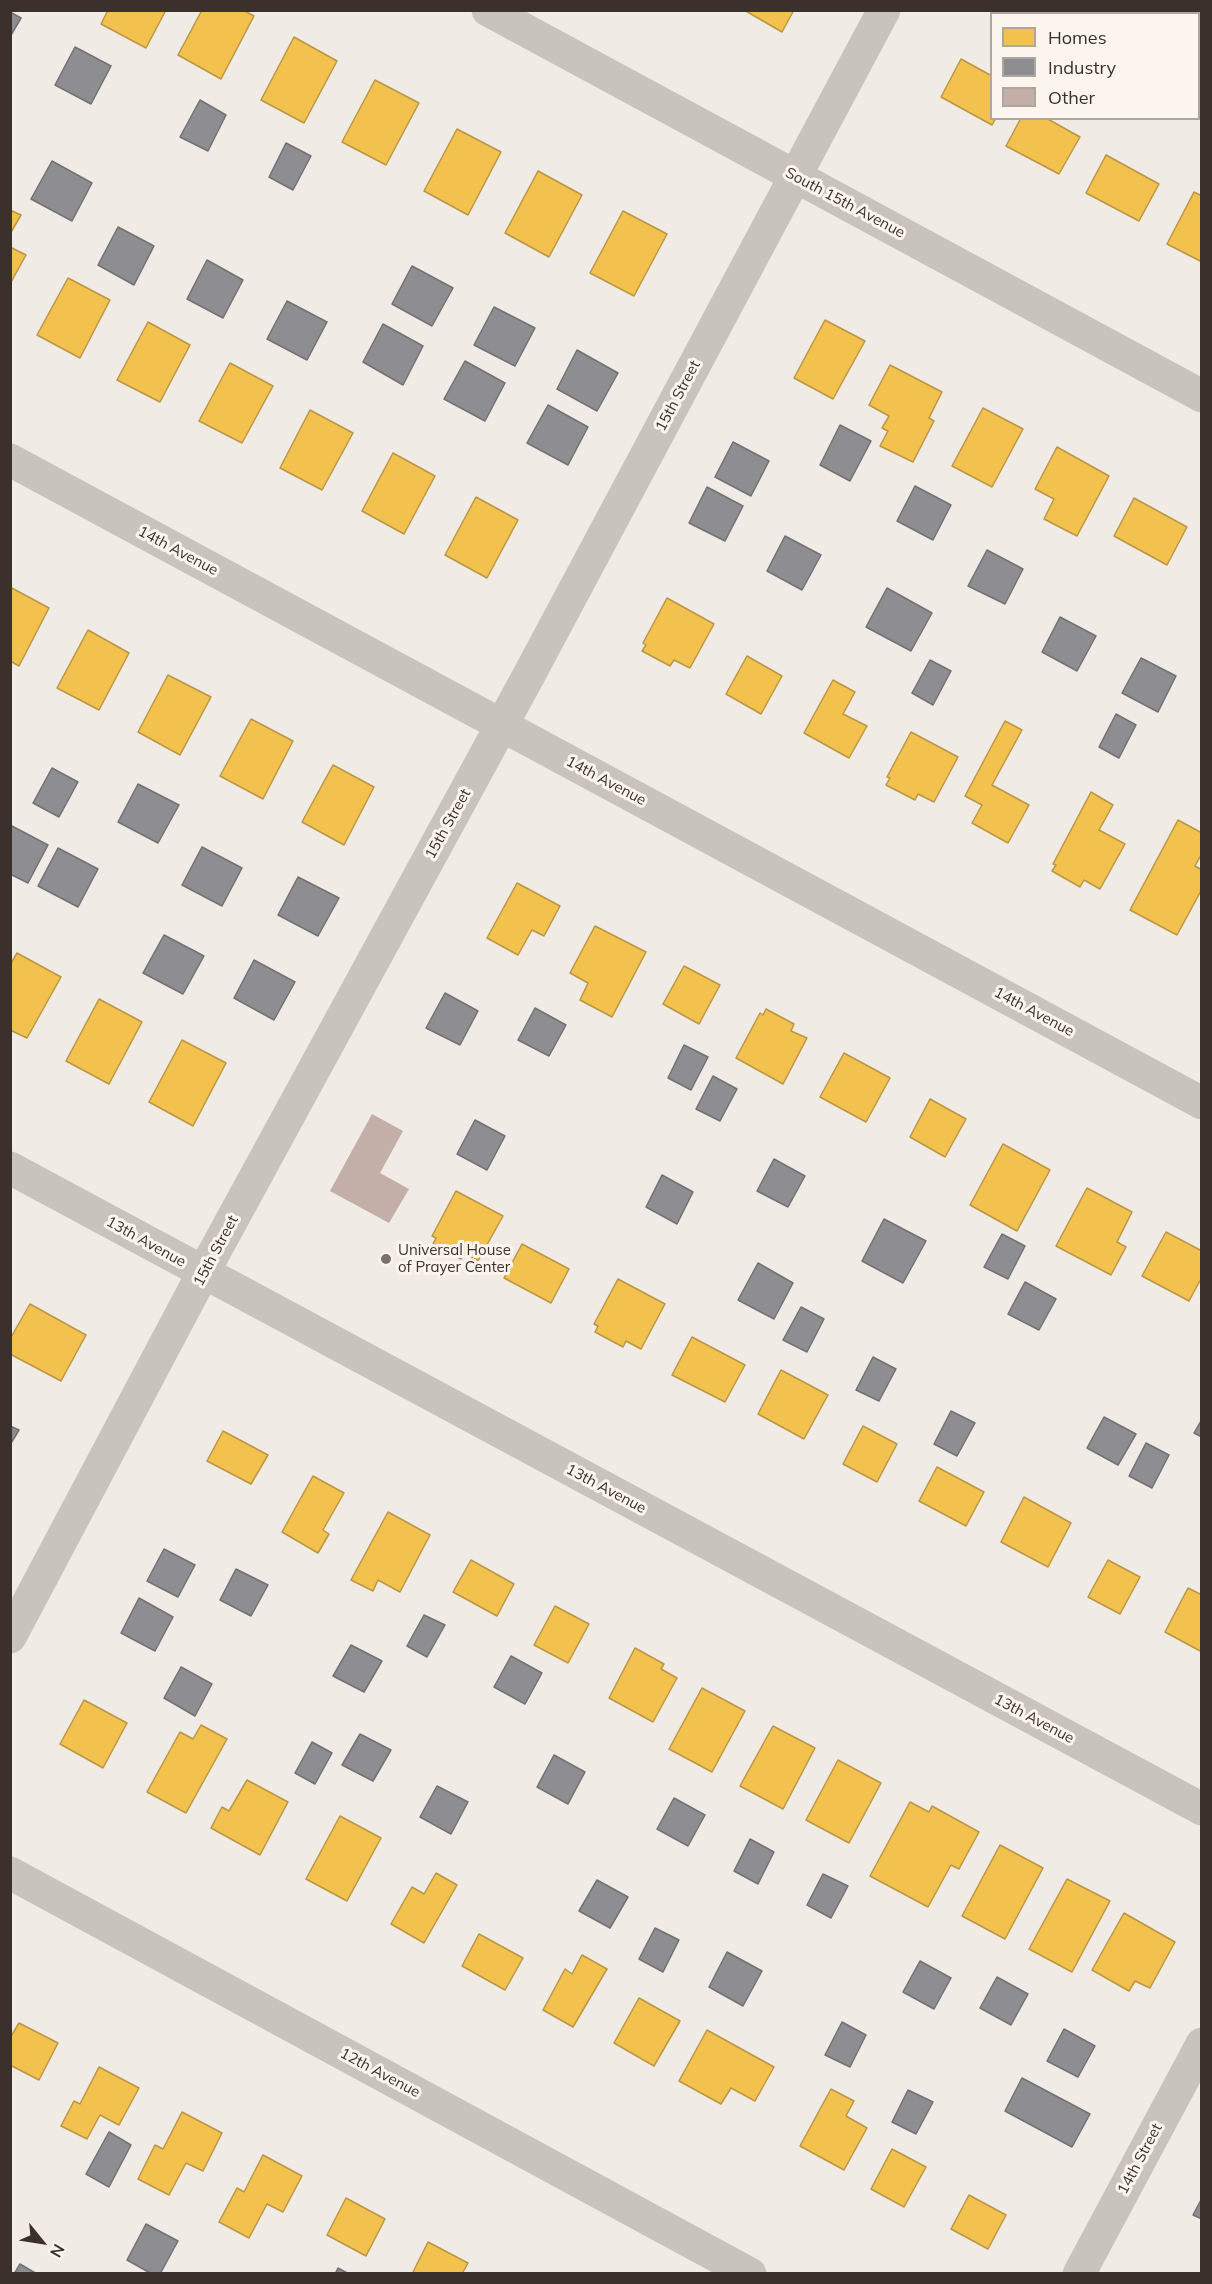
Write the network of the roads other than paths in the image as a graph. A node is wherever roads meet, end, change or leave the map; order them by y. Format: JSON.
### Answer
{"nodes":[{"id":1,"x":488,"y":10,"type":"edge"},
{"id":2,"x":884,"y":10,"type":"edge"},
{"id":3,"x":796,"y":176,"type":"junction"},
{"id":4,"x":1202,"y":396,"type":"edge"},
{"id":5,"x":10,"y":460,"type":"edge"},
{"id":6,"x":502,"y":725,"type":"junction"},
{"id":7,"x":1202,"y":1103,"type":"edge"},
{"id":8,"x":10,"y":1168,"type":"edge"},
{"id":9,"x":203,"y":1273,"type":"junction"},
{"id":10,"x":10,"y":1637,"type":"edge"},
{"id":11,"x":1202,"y":1809,"type":"edge"},
{"id":12,"x":10,"y":1873,"type":"edge"},
{"id":13,"x":1202,"y":2044,"type":"edge"},
{"id":14,"x":750,"y":2274,"type":"edge"},
{"id":15,"x":1079,"y":2274,"type":"edge"}],
"edges":[{"from":1,"to":3,"type":"street","name":"South 15th Avenue"},
{"from":2,"to":3,"type":"street","name":"15th Street"},
{"from":3,"to":4,"type":"street","name":"South 15th Avenue"},
{"from":3,"to":6,"type":"street","name":"15th Street"},
{"from":5,"to":6,"type":"street","name":"14th Avenue"},
{"from":6,"to":7,"type":"street","name":"14th Avenue"},
{"from":6,"to":9,"type":"street","name":"15th Street"},
{"from":8,"to":9,"type":"street","name":"13th Avenue"},
{"from":9,"to":10,"type":"street","name":"15th Street"},
{"from":9,"to":11,"type":"street","name":"13th Avenue"},
{"from":12,"to":14,"type":"street","name":"12th Avenue"},
{"from":13,"to":15,"type":"street","name":"14th Street"}]}
